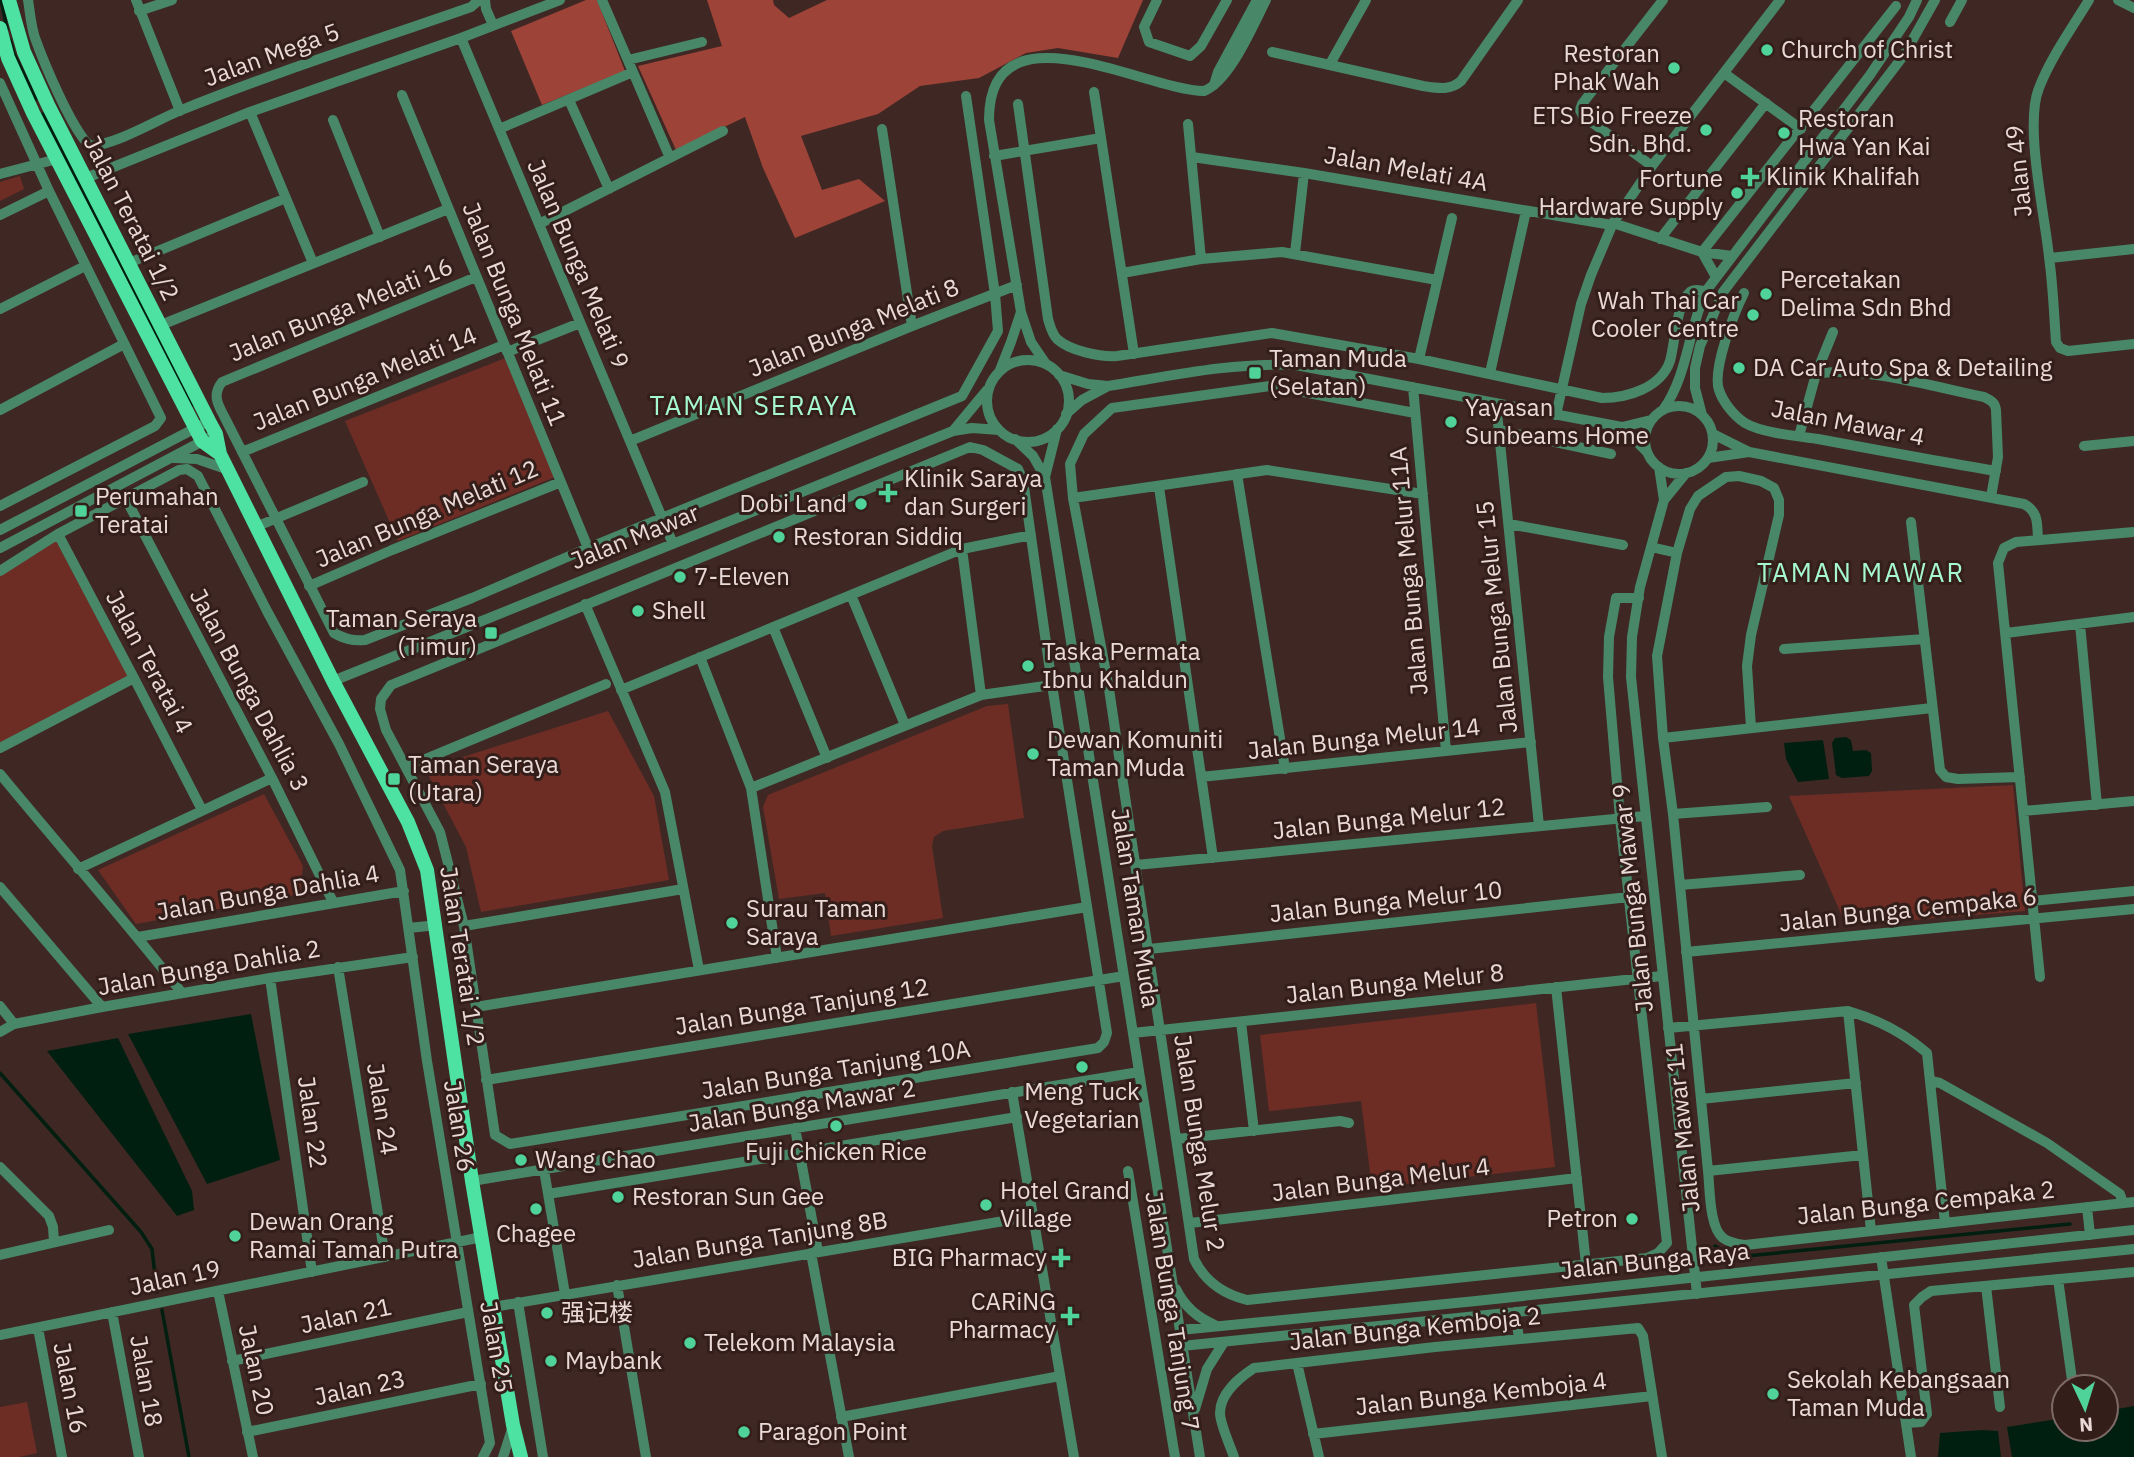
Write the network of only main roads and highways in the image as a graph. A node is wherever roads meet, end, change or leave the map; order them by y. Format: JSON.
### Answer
{"nodes":[{"id":1,"x":9,"y":0,"type":"edge"},
{"id":2,"x":0,"y":28,"type":"edge"},
{"id":3,"x":206,"y":431,"type":"junction"},
{"id":4,"x":513,"y":1425,"type":"junction"},
{"id":5,"x":512,"y":1457,"type":"edge"},
{"id":6,"x":522,"y":1457,"type":"edge"}],
"edges":[{"from":1,"to":3,"type":"main road","name":"Jalan Teratai 1/2"},
{"from":2,"to":3,"type":"main road","name":"Jalan Teratai 1/2"},
{"from":3,"to":4,"type":"main road","name":"Jalan Teratai 1/2"},
{"from":4,"to":5,"type":"main road","name":"Jalan Teratai 1/2"},
{"from":4,"to":6,"type":"main road","name":"Jalan Teratai 1/2"}]}
